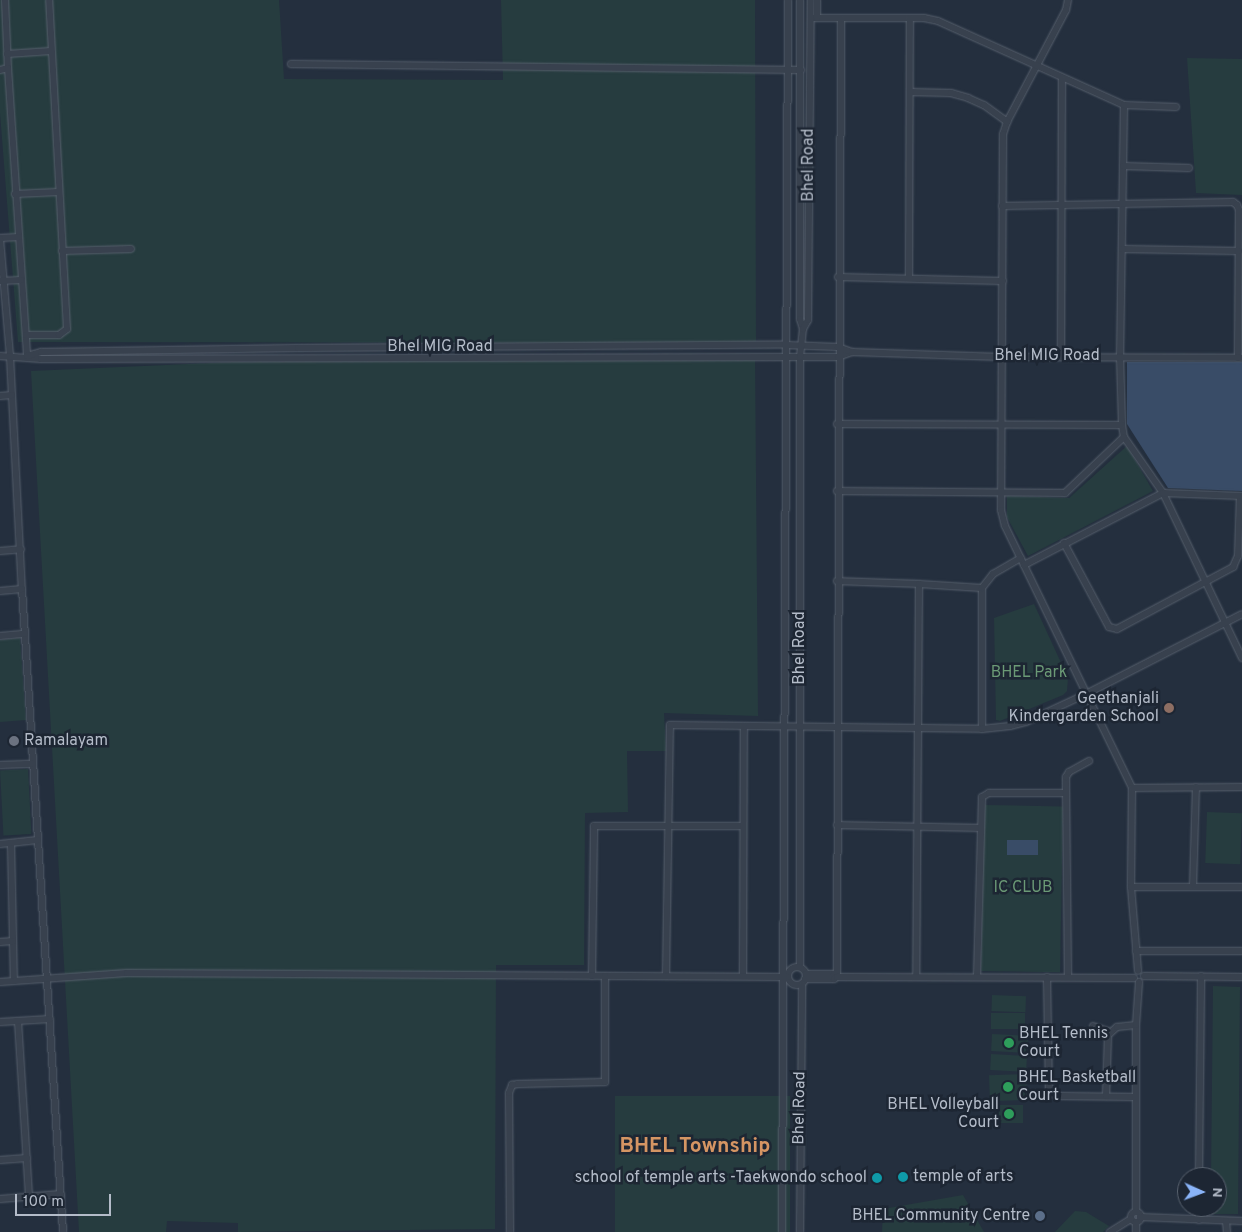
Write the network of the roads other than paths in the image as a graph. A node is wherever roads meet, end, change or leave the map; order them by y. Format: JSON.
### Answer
{"nodes":[{"id":1,"x":5,"y":0,"type":"edge"},
{"id":2,"x":49,"y":0,"type":"edge"},
{"id":3,"x":788,"y":0,"type":"edge"},
{"id":4,"x":800,"y":0,"type":"edge"},
{"id":5,"x":811,"y":0,"type":"edge"},
{"id":6,"x":817,"y":0,"type":"edge"},
{"id":7,"x":1068,"y":0,"type":"edge"},
{"id":8,"x":814,"y":18,"type":"junction"},
{"id":9,"x":841,"y":18,"type":"junction"},
{"id":10,"x":910,"y":18,"type":"junction"},
{"id":11,"x":51,"y":51,"type":"junction"},
{"id":12,"x":7,"y":54,"type":"junction"},
{"id":13,"x":291,"y":64,"type":"dead end"},
{"id":14,"x":1038,"y":66,"type":"junction"},
{"id":15,"x":8,"y":68,"type":"junction"},
{"id":16,"x":0,"y":70,"type":"edge"},
{"id":17,"x":788,"y":70,"type":"junction"},
{"id":18,"x":801,"y":70,"type":"junction"},
{"id":19,"x":1062,"y":78,"type":"junction"},
{"id":20,"x":910,"y":92,"type":"junction"},
{"id":21,"x":1124,"y":105,"type":"junction"},
{"id":22,"x":1176,"y":107,"type":"dead end"},
{"id":23,"x":1006,"y":122,"type":"junction"},
{"id":24,"x":1122,"y":166,"type":"junction"},
{"id":25,"x":1189,"y":168,"type":"dead end"},
{"id":26,"x":58,"y":192,"type":"junction"},
{"id":27,"x":15,"y":194,"type":"junction"},
{"id":28,"x":1122,"y":204,"type":"junction"},
{"id":29,"x":1002,"y":206,"type":"junction"},
{"id":30,"x":1061,"y":206,"type":"junction"},
{"id":31,"x":19,"y":237,"type":"junction"},
{"id":32,"x":0,"y":238,"type":"edge"},
{"id":33,"x":131,"y":249,"type":"dead end"},
{"id":34,"x":1122,"y":250,"type":"junction"},
{"id":35,"x":62,"y":251,"type":"junction"},
{"id":36,"x":1239,"y":251,"type":"junction"},
{"id":37,"x":838,"y":277,"type":"junction"},
{"id":38,"x":909,"y":278,"type":"junction"},
{"id":39,"x":20,"y":280,"type":"junction"},
{"id":40,"x":1,"y":281,"type":"edge"},
{"id":41,"x":1003,"y":281,"type":"junction"},
{"id":42,"x":803,"y":329,"type":"junction"},
{"id":43,"x":26,"y":335,"type":"junction"},
{"id":44,"x":786,"y":345,"type":"junction"},
{"id":45,"x":800,"y":346,"type":"junction"},
{"id":46,"x":838,"y":347,"type":"junction"},
{"id":47,"x":852,"y":352,"type":"junction"},
{"id":48,"x":0,"y":356,"type":"edge"},
{"id":49,"x":10,"y":356,"type":"junction"},
{"id":50,"x":27,"y":356,"type":"junction"},
{"id":51,"x":786,"y":356,"type":"junction"},
{"id":52,"x":1061,"y":356,"type":"junction"},
{"id":53,"x":1120,"y":356,"type":"junction"},
{"id":54,"x":800,"y":357,"type":"junction"},
{"id":55,"x":838,"y":357,"type":"junction"},
{"id":56,"x":1002,"y":357,"type":"junction"},
{"id":57,"x":1240,"y":358,"type":"edge"},
{"id":58,"x":12,"y":395,"type":"junction"},
{"id":59,"x":0,"y":396,"type":"edge"},
{"id":60,"x":838,"y":424,"type":"junction"},
{"id":61,"x":1002,"y":425,"type":"junction"},
{"id":62,"x":1122,"y":425,"type":"junction"},
{"id":63,"x":1124,"y":437,"type":"junction"},
{"id":64,"x":837,"y":491,"type":"junction"},
{"id":65,"x":1000,"y":492,"type":"junction"},
{"id":66,"x":1163,"y":493,"type":"junction"},
{"id":67,"x":1241,"y":496,"type":"edge"},
{"id":68,"x":1064,"y":543,"type":"junction"},
{"id":69,"x":21,"y":549,"type":"junction"},
{"id":70,"x":0,"y":551,"type":"edge"},
{"id":71,"x":1021,"y":558,"type":"junction"},
{"id":72,"x":1024,"y":565,"type":"junction"},
{"id":73,"x":837,"y":580,"type":"junction"},
{"id":74,"x":1205,"y":582,"type":"junction"},
{"id":75,"x":919,"y":584,"type":"junction"},
{"id":76,"x":982,"y":588,"type":"junction"},
{"id":77,"x":22,"y":589,"type":"junction"},
{"id":78,"x":0,"y":591,"type":"edge"},
{"id":79,"x":1242,"y":614,"type":"edge"},
{"id":80,"x":1225,"y":622,"type":"junction"},
{"id":81,"x":25,"y":634,"type":"junction"},
{"id":82,"x":0,"y":636,"type":"edge"},
{"id":83,"x":1242,"y":658,"type":"edge"},
{"id":84,"x":1086,"y":694,"type":"junction"},
{"id":85,"x":744,"y":726,"type":"junction"},
{"id":86,"x":784,"y":727,"type":"junction"},
{"id":87,"x":800,"y":727,"type":"junction"},
{"id":88,"x":837,"y":728,"type":"junction"},
{"id":89,"x":918,"y":728,"type":"junction"},
{"id":90,"x":982,"y":729,"type":"junction"},
{"id":91,"x":1089,"y":761,"type":"dead end"},
{"id":92,"x":33,"y":764,"type":"junction"},
{"id":93,"x":0,"y":766,"type":"edge"},
{"id":94,"x":1196,"y":786,"type":"junction"},
{"id":95,"x":1242,"y":786,"type":"edge"},
{"id":96,"x":1132,"y":788,"type":"junction"},
{"id":97,"x":1066,"y":792,"type":"junction"},
{"id":98,"x":837,"y":825,"type":"junction"},
{"id":99,"x":669,"y":826,"type":"junction"},
{"id":100,"x":744,"y":826,"type":"junction"},
{"id":101,"x":917,"y":827,"type":"junction"},
{"id":102,"x":980,"y":828,"type":"junction"},
{"id":103,"x":38,"y":840,"type":"junction"},
{"id":104,"x":11,"y":843,"type":"junction"},
{"id":105,"x":0,"y":844,"type":"edge"},
{"id":106,"x":1131,"y":887,"type":"junction"},
{"id":107,"x":1193,"y":887,"type":"junction"},
{"id":108,"x":1242,"y":887,"type":"edge"},
{"id":109,"x":13,"y":941,"type":"junction"},
{"id":110,"x":0,"y":942,"type":"edge"},
{"id":111,"x":1136,"y":951,"type":"junction"},
{"id":112,"x":1242,"y":951,"type":"edge"},
{"id":113,"x":800,"y":968,"type":"junction"},
{"id":114,"x":592,"y":976,"type":"junction"},
{"id":115,"x":605,"y":976,"type":"junction"},
{"id":116,"x":666,"y":976,"type":"junction"},
{"id":117,"x":743,"y":976,"type":"junction"},
{"id":118,"x":1201,"y":976,"type":"junction"},
{"id":119,"x":786,"y":977,"type":"junction"},
{"id":120,"x":837,"y":977,"type":"junction"},
{"id":121,"x":916,"y":977,"type":"junction"},
{"id":122,"x":977,"y":977,"type":"junction"},
{"id":123,"x":1047,"y":977,"type":"junction"},
{"id":124,"x":1068,"y":977,"type":"junction"},
{"id":125,"x":1242,"y":977,"type":"edge"},
{"id":126,"x":1139,"y":978,"type":"junction"},
{"id":127,"x":804,"y":979,"type":"junction"},
{"id":128,"x":47,"y":980,"type":"junction"},
{"id":129,"x":14,"y":981,"type":"junction"},
{"id":130,"x":0,"y":982,"type":"edge"},
{"id":131,"x":50,"y":1019,"type":"junction"},
{"id":132,"x":18,"y":1021,"type":"junction"},
{"id":133,"x":0,"y":1022,"type":"edge"},
{"id":134,"x":1136,"y":1025,"type":"junction"},
{"id":135,"x":1093,"y":1026,"type":"dead end"},
{"id":136,"x":1110,"y":1032,"type":"junction"},
{"id":137,"x":1106,"y":1096,"type":"junction"},
{"id":138,"x":1135,"y":1097,"type":"junction"},
{"id":139,"x":27,"y":1158,"type":"junction"},
{"id":140,"x":0,"y":1160,"type":"edge"},
{"id":141,"x":1199,"y":1167,"type":"edge"},
{"id":142,"x":61,"y":1194,"type":"junction"},
{"id":143,"x":29,"y":1197,"type":"junction"},
{"id":144,"x":0,"y":1199,"type":"edge"},
{"id":145,"x":1136,"y":1217,"type":"junction"},
{"id":146,"x":1199,"y":1220,"type":"joint"},
{"id":147,"x":1226,"y":1221,"type":"junction"},
{"id":148,"x":1242,"y":1221,"type":"edge"},
{"id":149,"x":63,"y":1232,"type":"edge"},
{"id":150,"x":510,"y":1232,"type":"edge"},
{"id":151,"x":782,"y":1232,"type":"edge"},
{"id":152,"x":800,"y":1232,"type":"edge"},
{"id":153,"x":1110,"y":1232,"type":"edge"},
{"id":154,"x":1136,"y":1232,"type":"edge"},
{"id":155,"x":1226,"y":1232,"type":"edge"}],
"edges":[{"from":1,"to":12,"type":"street"},
{"from":2,"to":11,"type":"street"},
{"from":3,"to":17,"type":"street"},
{"from":4,"to":18,"type":"street","name":"Bhel Road"},
{"from":5,"to":8,"type":"street","name":"Bhel Road"},
{"from":6,"to":8,"type":"street"},
{"from":7,"to":14,"type":"street"},
{"from":8,"to":9,"type":"street"},
{"from":8,"to":42,"type":"street","name":"Bhel Road"},
{"from":9,"to":10,"type":"street"},
{"from":9,"to":37,"type":"street"},
{"from":10,"to":14,"type":"street"},
{"from":10,"to":20,"type":"street"},
{"from":11,"to":12,"type":"street"},
{"from":11,"to":26,"type":"street"},
{"from":12,"to":15,"type":"street"},
{"from":13,"to":17,"type":"street"},
{"from":14,"to":19,"type":"street"},
{"from":14,"to":23,"type":"street"},
{"from":15,"to":16,"type":"street"},
{"from":15,"to":27,"type":"street"},
{"from":17,"to":18,"type":"street"},
{"from":17,"to":44,"type":"street"},
{"from":18,"to":42,"type":"street","name":"Bhel Road"},
{"from":19,"to":21,"type":"street"},
{"from":19,"to":30,"type":"street"},
{"from":20,"to":23,"type":"street"},
{"from":20,"to":38,"type":"street"},
{"from":21,"to":22,"type":"street"},
{"from":21,"to":24,"type":"street"},
{"from":23,"to":29,"type":"street"},
{"from":24,"to":25,"type":"street"},
{"from":24,"to":28,"type":"street"},
{"from":26,"to":27,"type":"street"},
{"from":26,"to":35,"type":"street"},
{"from":27,"to":31,"type":"street"},
{"from":28,"to":30,"type":"street"},
{"from":28,"to":34,"type":"street"},
{"from":28,"to":36,"type":"street"},
{"from":29,"to":30,"type":"street"},
{"from":29,"to":41,"type":"street"},
{"from":30,"to":52,"type":"street"},
{"from":31,"to":32,"type":"street"},
{"from":31,"to":39,"type":"street"},
{"from":32,"to":40,"type":"street"},
{"from":33,"to":35,"type":"street"},
{"from":34,"to":36,"type":"street"},
{"from":34,"to":53,"type":"street"},
{"from":35,"to":43,"type":"street"},
{"from":36,"to":57,"type":"street"},
{"from":37,"to":38,"type":"street"},
{"from":37,"to":46,"type":"street"},
{"from":38,"to":41,"type":"street"},
{"from":39,"to":40,"type":"street"},
{"from":39,"to":43,"type":"street"},
{"from":40,"to":49,"type":"street"},
{"from":41,"to":56,"type":"street"},
{"from":42,"to":45,"type":"street","name":"Bhel Road"},
{"from":43,"to":50,"type":"street"},
{"from":44,"to":45,"type":"street","name":"Bhel MIG Road"},
{"from":44,"to":50,"type":"street","name":"Bhel MIG Road"},
{"from":44,"to":51,"type":"street"},
{"from":45,"to":46,"type":"street","name":"Bhel MIG Road"},
{"from":45,"to":54,"type":"street","name":"Bhel Road"},
{"from":46,"to":47,"type":"street","name":"Bhel MIG Road"},
{"from":46,"to":55,"type":"street"},
{"from":47,"to":55,"type":"street","name":"Bhel MIG Road"},
{"from":47,"to":56,"type":"street","name":"Bhel MIG Road"},
{"from":48,"to":49,"type":"street","name":"Bhel MIG Road"},
{"from":49,"to":50,"type":"street","name":"Bhel MIG Road"},
{"from":49,"to":58,"type":"street"},
{"from":50,"to":51,"type":"street","name":"Bhel MIG Road"},
{"from":51,"to":54,"type":"street","name":"Bhel MIG Road"},
{"from":51,"to":86,"type":"street"},
{"from":52,"to":53,"type":"street","name":"Bhel MIG Road"},
{"from":52,"to":56,"type":"street","name":"Bhel MIG Road"},
{"from":53,"to":57,"type":"street","name":"Bhel MIG Road"},
{"from":53,"to":62,"type":"street"},
{"from":54,"to":55,"type":"street","name":"Bhel MIG Road"},
{"from":54,"to":87,"type":"street","name":"Bhel Road"},
{"from":55,"to":60,"type":"street"},
{"from":56,"to":61,"type":"street"},
{"from":58,"to":59,"type":"street"},
{"from":58,"to":69,"type":"street"},
{"from":60,"to":61,"type":"street"},
{"from":60,"to":64,"type":"street"},
{"from":61,"to":62,"type":"street"},
{"from":61,"to":65,"type":"street"},
{"from":62,"to":63,"type":"street"},
{"from":63,"to":65,"type":"street"},
{"from":63,"to":66,"type":"street"},
{"from":64,"to":65,"type":"street"},
{"from":64,"to":73,"type":"street"},
{"from":65,"to":71,"type":"street"},
{"from":66,"to":67,"type":"street"},
{"from":66,"to":68,"type":"street"},
{"from":66,"to":74,"type":"street"},
{"from":67,"to":74,"type":"street"},
{"from":68,"to":72,"type":"street"},
{"from":68,"to":74,"type":"street"},
{"from":69,"to":70,"type":"street"},
{"from":69,"to":77,"type":"street"},
{"from":71,"to":72,"type":"street"},
{"from":71,"to":76,"type":"street"},
{"from":72,"to":84,"type":"street"},
{"from":73,"to":75,"type":"street"},
{"from":73,"to":88,"type":"street"},
{"from":74,"to":80,"type":"street"},
{"from":75,"to":76,"type":"street"},
{"from":75,"to":89,"type":"street"},
{"from":76,"to":90,"type":"street"},
{"from":77,"to":78,"type":"street"},
{"from":77,"to":81,"type":"street"},
{"from":79,"to":80,"type":"street"},
{"from":80,"to":83,"type":"street"},
{"from":80,"to":84,"type":"street"},
{"from":81,"to":82,"type":"street"},
{"from":81,"to":92,"type":"street"},
{"from":84,"to":90,"type":"street"},
{"from":84,"to":96,"type":"street"},
{"from":85,"to":86,"type":"street"},
{"from":85,"to":99,"type":"street"},
{"from":85,"to":100,"type":"street"},
{"from":86,"to":87,"type":"street"},
{"from":86,"to":119,"type":"street"},
{"from":87,"to":88,"type":"street"},
{"from":87,"to":113,"type":"street","name":"Bhel Road"},
{"from":88,"to":89,"type":"street"},
{"from":88,"to":98,"type":"street"},
{"from":89,"to":90,"type":"street"},
{"from":89,"to":101,"type":"street"},
{"from":91,"to":97,"type":"street"},
{"from":92,"to":93,"type":"street"},
{"from":92,"to":103,"type":"street"},
{"from":94,"to":95,"type":"street"},
{"from":94,"to":96,"type":"street"},
{"from":94,"to":107,"type":"street"},
{"from":96,"to":106,"type":"street"},
{"from":97,"to":102,"type":"street"},
{"from":97,"to":124,"type":"street"},
{"from":98,"to":101,"type":"street"},
{"from":98,"to":120,"type":"street"},
{"from":99,"to":100,"type":"street"},
{"from":99,"to":114,"type":"street"},
{"from":99,"to":116,"type":"street"},
{"from":100,"to":117,"type":"street"},
{"from":101,"to":102,"type":"street"},
{"from":101,"to":121,"type":"street"},
{"from":102,"to":122,"type":"street"},
{"from":103,"to":104,"type":"street"},
{"from":103,"to":128,"type":"street"},
{"from":104,"to":105,"type":"street"},
{"from":104,"to":109,"type":"street"},
{"from":106,"to":107,"type":"street"},
{"from":106,"to":111,"type":"street"},
{"from":107,"to":108,"type":"street"},
{"from":109,"to":110,"type":"street"},
{"from":109,"to":129,"type":"street"},
{"from":111,"to":112,"type":"street"},
{"from":111,"to":126,"type":"street"},
{"from":113,"to":119,"type":"street"},
{"from":113,"to":127,"type":"street"},
{"from":114,"to":115,"type":"street"},
{"from":114,"to":128,"type":"street"},
{"from":115,"to":116,"type":"street"},
{"from":115,"to":150,"type":"street"},
{"from":116,"to":117,"type":"street"},
{"from":117,"to":119,"type":"street"},
{"from":118,"to":125,"type":"street"},
{"from":118,"to":126,"type":"street"},
{"from":118,"to":141,"type":"street"},
{"from":119,"to":127,"type":"street"},
{"from":119,"to":151,"type":"street"},
{"from":120,"to":121,"type":"street"},
{"from":120,"to":127,"type":"street"},
{"from":121,"to":122,"type":"street"},
{"from":122,"to":123,"type":"street"},
{"from":123,"to":124,"type":"street"},
{"from":123,"to":137,"type":"street"},
{"from":124,"to":126,"type":"street"},
{"from":126,"to":134,"type":"street"},
{"from":127,"to":152,"type":"street","name":"Bhel Road"},
{"from":128,"to":129,"type":"street"},
{"from":128,"to":131,"type":"street"},
{"from":129,"to":130,"type":"street"},
{"from":131,"to":132,"type":"street"},
{"from":131,"to":142,"type":"street"},
{"from":132,"to":133,"type":"street"},
{"from":132,"to":139,"type":"street"},
{"from":134,"to":136,"type":"street"},
{"from":134,"to":138,"type":"street"},
{"from":135,"to":136,"type":"street"},
{"from":136,"to":137,"type":"street"},
{"from":137,"to":138,"type":"street"},
{"from":138,"to":145,"type":"street"},
{"from":139,"to":140,"type":"street"},
{"from":139,"to":143,"type":"street"},
{"from":142,"to":143,"type":"street"},
{"from":142,"to":149,"type":"street"},
{"from":143,"to":144,"type":"street"},
{"from":145,"to":146,"type":"street"},
{"from":145,"to":153,"type":"street"},
{"from":145,"to":154,"type":"street"},
{"from":146,"to":147,"type":"street"},
{"from":147,"to":148,"type":"street"},
{"from":147,"to":155,"type":"street"}]}
